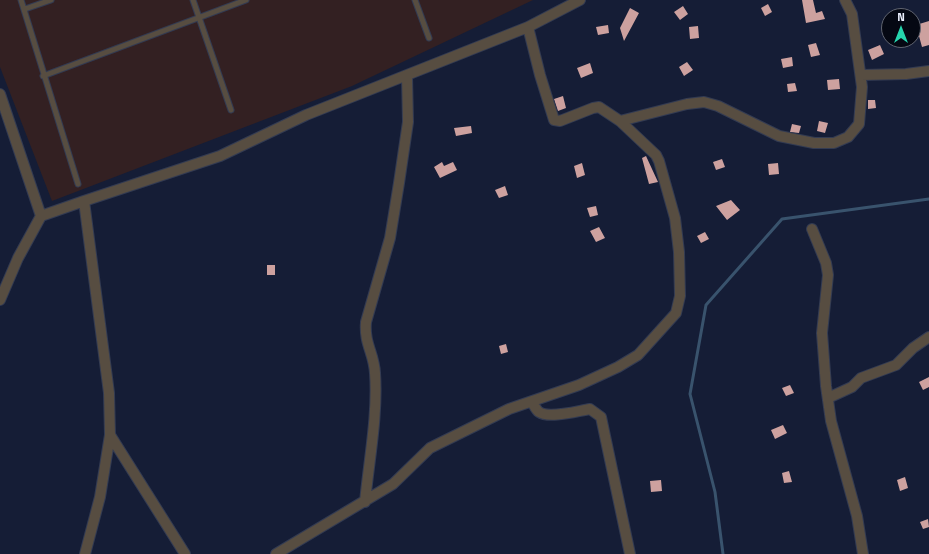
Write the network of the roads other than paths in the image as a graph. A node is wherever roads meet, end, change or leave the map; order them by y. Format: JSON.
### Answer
{"nodes":[{"id":1,"x":21,"y":0,"type":"edge"},
{"id":2,"x":51,"y":0,"type":"edge"},
{"id":3,"x":193,"y":0,"type":"edge"},
{"id":4,"x":246,"y":0,"type":"edge"},
{"id":5,"x":415,"y":0,"type":"edge"},
{"id":6,"x":580,"y":0,"type":"edge"},
{"id":7,"x":845,"y":0,"type":"edge"},
{"id":8,"x":25,"y":9,"type":"junction"},
{"id":9,"x":200,"y":19,"type":"junction"},
{"id":10,"x":528,"y":27,"type":"junction"},
{"id":11,"x":429,"y":38,"type":"dead end"},
{"id":12,"x":929,"y":71,"type":"edge"},
{"id":13,"x":861,"y":75,"type":"junction"},
{"id":14,"x":43,"y":76,"type":"junction"},
{"id":15,"x":407,"y":76,"type":"junction"},
{"id":16,"x":0,"y":94,"type":"edge"},
{"id":17,"x":231,"y":110,"type":"dead end"},
{"id":18,"x":620,"y":121,"type":"junction"},
{"id":19,"x":78,"y":184,"type":"dead end"},
{"id":20,"x":84,"y":201,"type":"junction"},
{"id":21,"x":41,"y":216,"type":"junction"},
{"id":22,"x":812,"y":229,"type":"dead end"},
{"id":23,"x":0,"y":300,"type":"edge"},
{"id":24,"x":929,"y":337,"type":"edge"},
{"id":25,"x":828,"y":398,"type":"junction"},
{"id":26,"x":532,"y":402,"type":"junction"},
{"id":27,"x":110,"y":435,"type":"junction"},
{"id":28,"x":365,"y":502,"type":"junction"},
{"id":29,"x":85,"y":554,"type":"edge"},
{"id":30,"x":185,"y":554,"type":"edge"},
{"id":31,"x":276,"y":554,"type":"edge"},
{"id":32,"x":630,"y":554,"type":"edge"},
{"id":33,"x":863,"y":554,"type":"edge"}],
"edges":[{"from":1,"to":8,"type":"lane"},
{"from":2,"to":8,"type":"lane"},
{"from":3,"to":9,"type":"lane"},
{"from":4,"to":9,"type":"lane"},
{"from":5,"to":11,"type":"lane"},
{"from":6,"to":10,"type":"street"},
{"from":7,"to":13,"type":"street"},
{"from":8,"to":14,"type":"lane"},
{"from":9,"to":14,"type":"lane"},
{"from":9,"to":17,"type":"lane"},
{"from":10,"to":15,"type":"street"},
{"from":10,"to":18,"type":"street"},
{"from":12,"to":13,"type":"street"},
{"from":13,"to":18,"type":"street"},
{"from":14,"to":19,"type":"lane"},
{"from":15,"to":20,"type":"street"},
{"from":15,"to":28,"type":"street"},
{"from":16,"to":21,"type":"street"},
{"from":18,"to":26,"type":"street"},
{"from":20,"to":21,"type":"street"},
{"from":20,"to":27,"type":"street"},
{"from":21,"to":23,"type":"street"},
{"from":22,"to":25,"type":"street"},
{"from":24,"to":25,"type":"street"},
{"from":25,"to":33,"type":"street"},
{"from":26,"to":28,"type":"street"},
{"from":26,"to":32,"type":"street"},
{"from":27,"to":29,"type":"street"},
{"from":27,"to":30,"type":"street"},
{"from":28,"to":31,"type":"street"}]}
